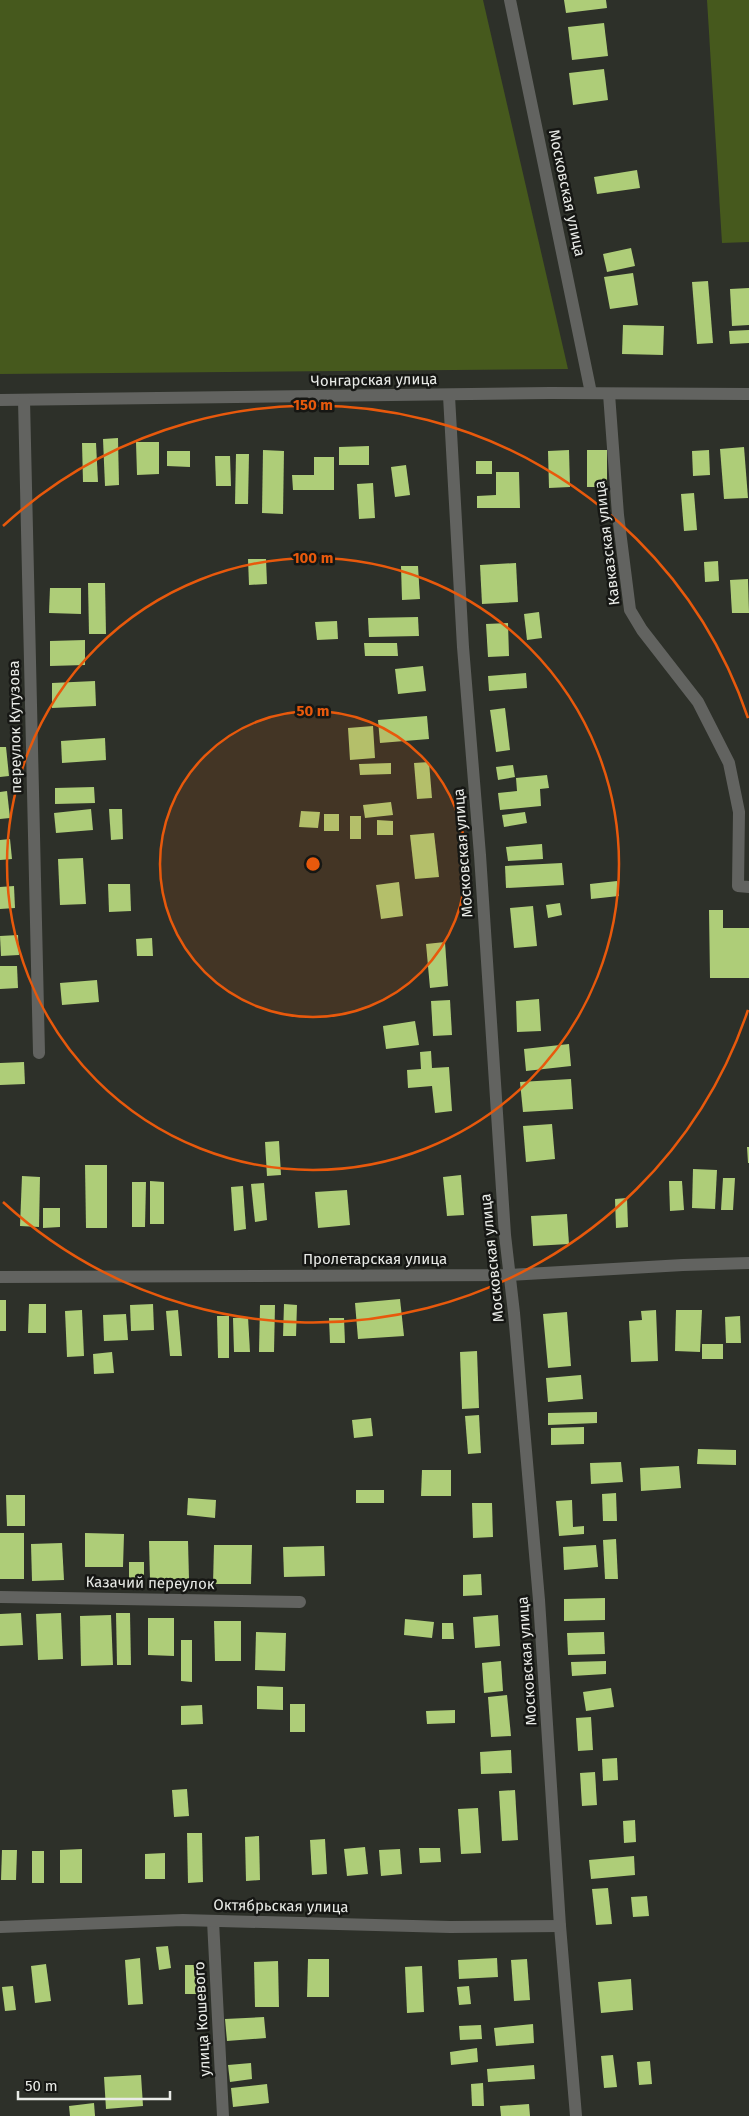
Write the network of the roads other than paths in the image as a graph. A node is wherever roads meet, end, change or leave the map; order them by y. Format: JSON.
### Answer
{"nodes":[{"id":1,"x":510,"y":0,"type":"edge"},
{"id":2,"x":591,"y":393,"type":"junction"},
{"id":3,"x":609,"y":394,"type":"junction"},
{"id":4,"x":749,"y":394,"type":"edge"},
{"id":5,"x":449,"y":396,"type":"junction"},
{"id":6,"x":0,"y":400,"type":"edge"},
{"id":7,"x":24,"y":400,"type":"junction"},
{"id":8,"x":749,"y":886,"type":"edge"},
{"id":9,"x":39,"y":1053,"type":"dead end"},
{"id":10,"x":749,"y":1263,"type":"edge"},
{"id":11,"x":509,"y":1275,"type":"junction"},
{"id":12,"x":0,"y":1277,"type":"edge"},
{"id":13,"x":0,"y":1597,"type":"edge"},
{"id":14,"x":300,"y":1602,"type":"dead end"},
{"id":15,"x":213,"y":1921,"type":"junction"},
{"id":16,"x":560,"y":1926,"type":"junction"},
{"id":17,"x":0,"y":1927,"type":"edge"},
{"id":18,"x":223,"y":2116,"type":"edge"},
{"id":19,"x":576,"y":2116,"type":"edge"}],
"edges":[{"from":1,"to":2,"type":"street","name":"Московская улица"},
{"from":2,"to":3,"type":"street","name":"Чонгарская улица"},
{"from":2,"to":5,"type":"street","name":"Чонгарская улица"},
{"from":3,"to":4,"type":"street","name":"Чонгарская улица"},
{"from":3,"to":8,"type":"street","name":"Кавказская улица"},
{"from":5,"to":7,"type":"street","name":"Чонгарская улица"},
{"from":5,"to":11,"type":"street","name":"Московская улица"},
{"from":6,"to":7,"type":"street","name":"Чонгарская улица"},
{"from":7,"to":9,"type":"street","name":"переулок Кутузова"},
{"from":10,"to":11,"type":"street","name":"Пролетарская улица"},
{"from":11,"to":12,"type":"street","name":"Пролетарская улица"},
{"from":11,"to":16,"type":"street","name":"Московская улица"},
{"from":13,"to":14,"type":"street","name":"Казачий переулок"},
{"from":15,"to":16,"type":"street","name":"Октябрьская улица"},
{"from":15,"to":17,"type":"street","name":"Октябрьская улица"},
{"from":15,"to":18,"type":"street","name":"улица Кошевого"},
{"from":16,"to":19,"type":"street","name":"Московская улица"}]}
